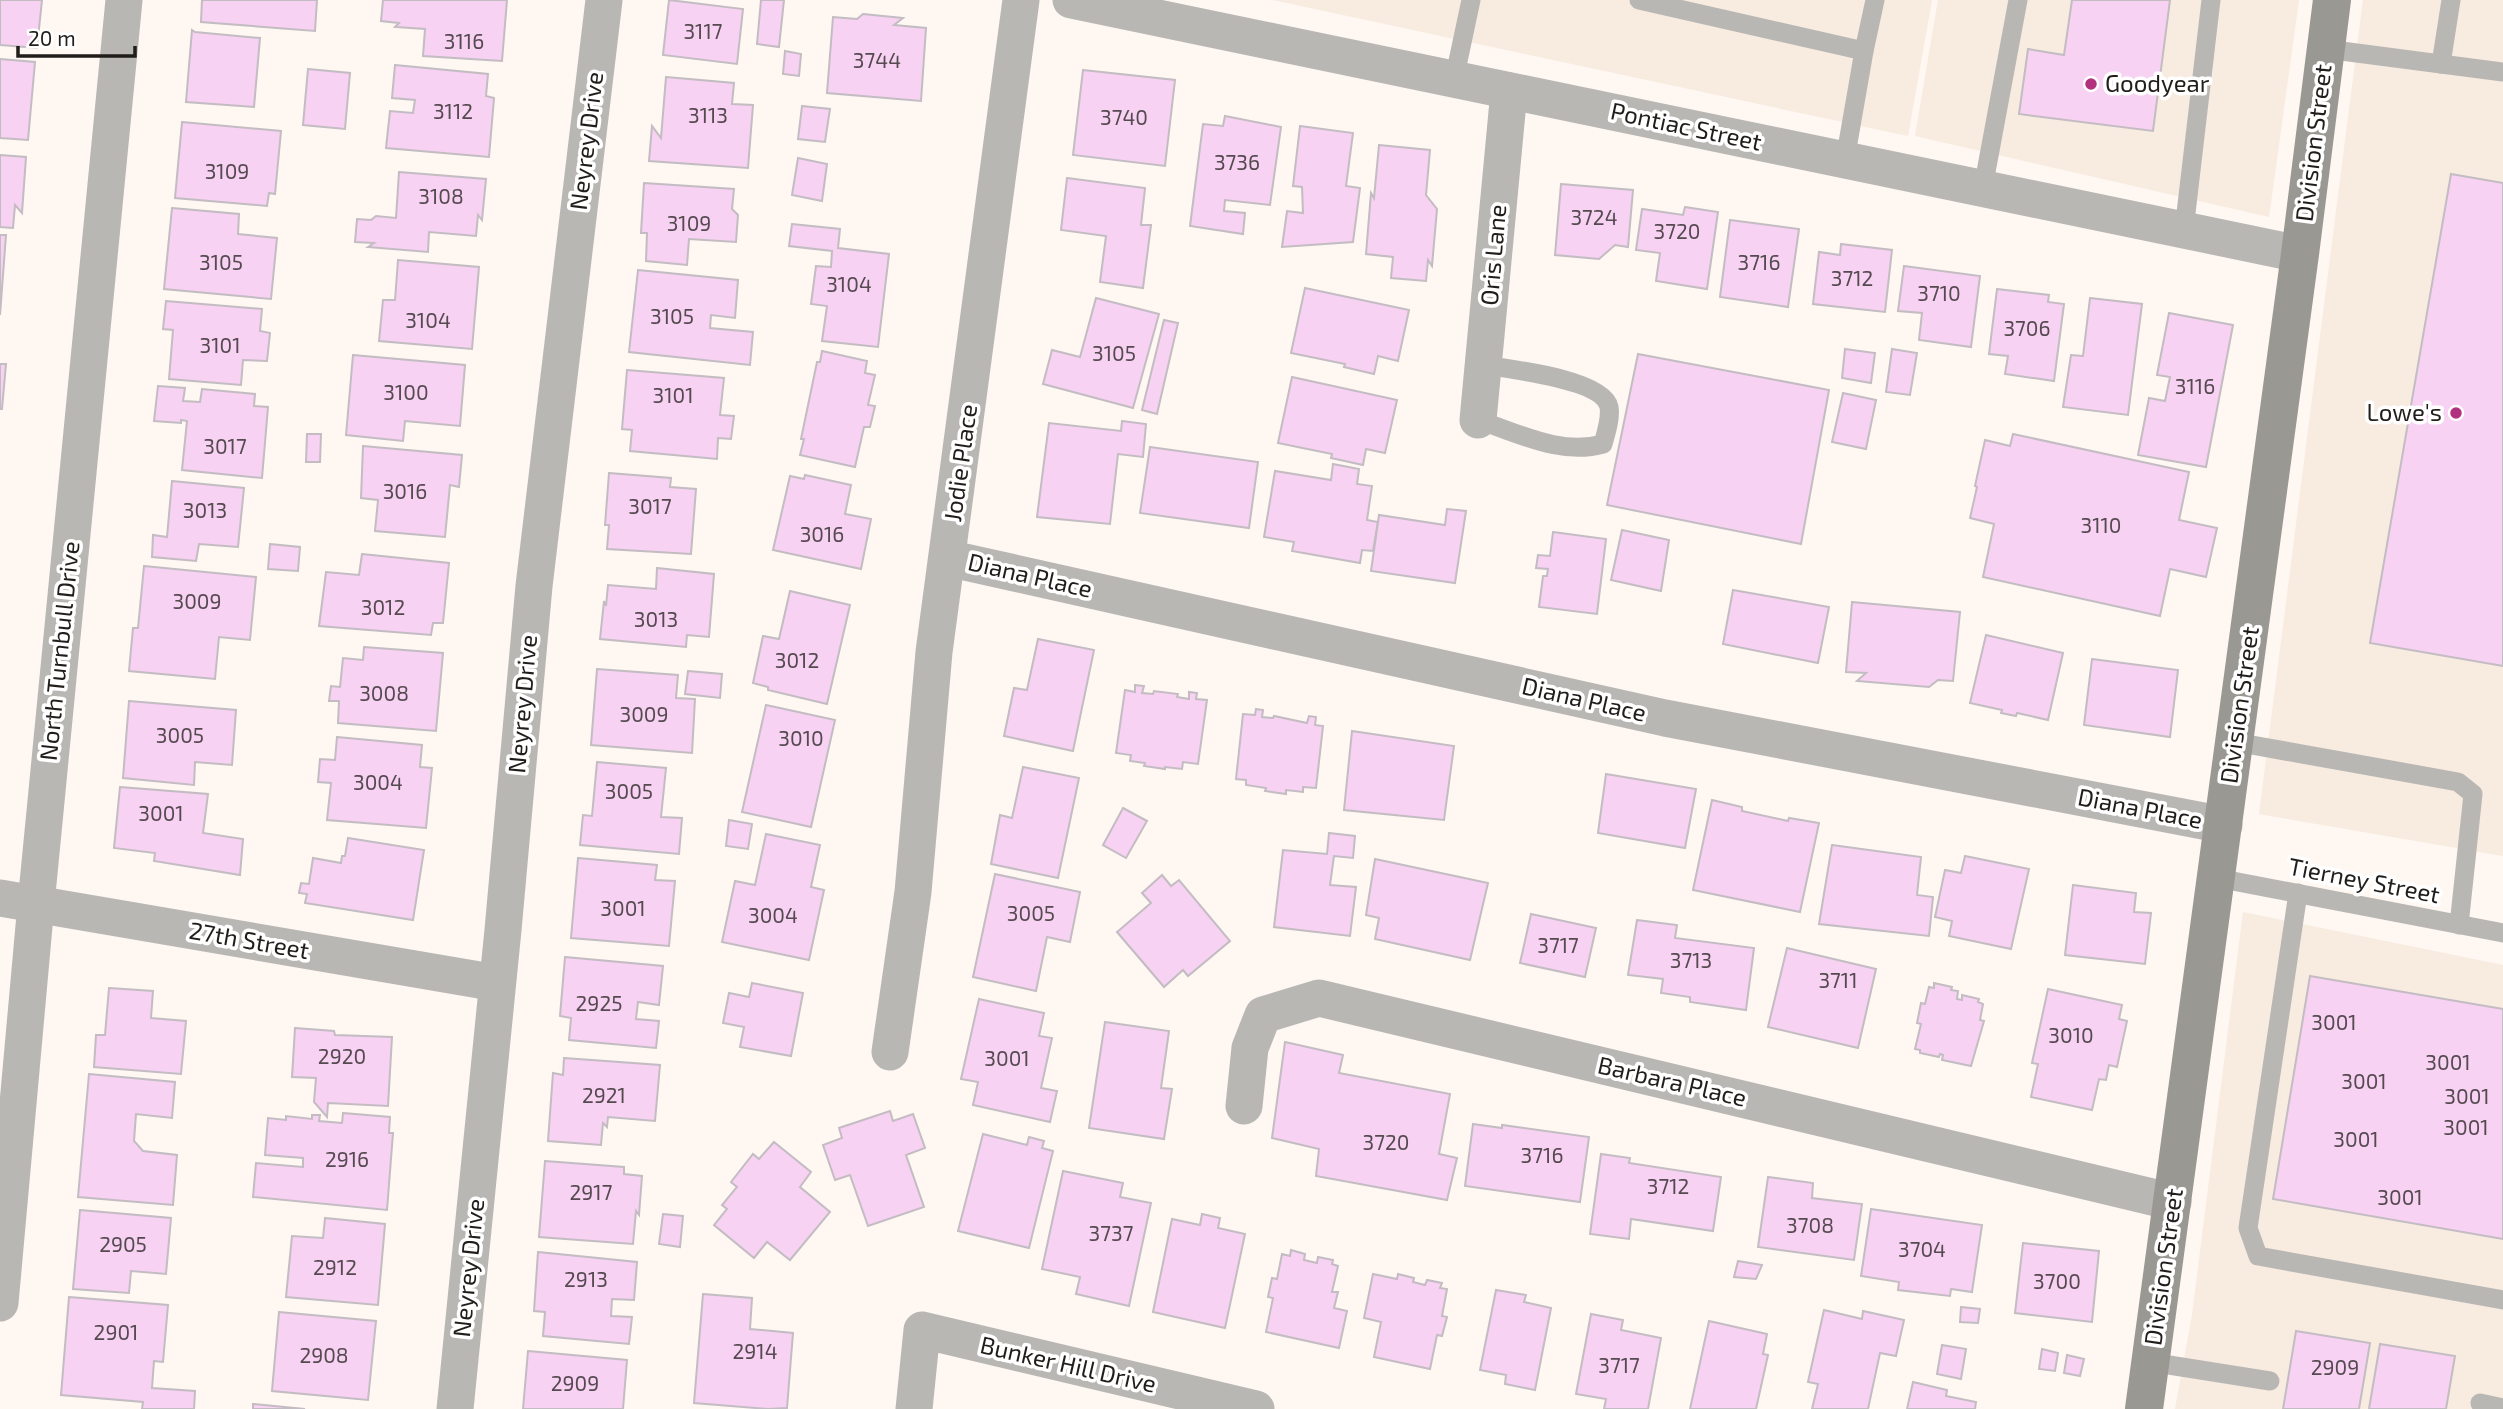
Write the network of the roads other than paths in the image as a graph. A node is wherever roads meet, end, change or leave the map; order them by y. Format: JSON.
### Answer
{"nodes":[{"id":1,"x":124,"y":0,"type":"edge"},
{"id":2,"x":604,"y":0,"type":"edge"},
{"id":3,"x":1021,"y":0,"type":"edge"},
{"id":4,"x":1071,"y":0,"type":"edge"},
{"id":5,"x":1471,"y":0,"type":"edge"},
{"id":6,"x":1639,"y":0,"type":"edge"},
{"id":7,"x":1875,"y":0,"type":"edge"},
{"id":8,"x":2018,"y":0,"type":"edge"},
{"id":9,"x":2211,"y":0,"type":"edge"},
{"id":10,"x":2332,"y":0,"type":"edge"},
{"id":11,"x":2451,"y":0,"type":"edge"},
{"id":12,"x":1129,"y":6,"type":"edge"},
{"id":13,"x":2326,"y":49,"type":"junction"},
{"id":14,"x":1864,"y":51,"type":"junction"},
{"id":15,"x":2441,"y":64,"type":"junction"},
{"id":16,"x":2503,"y":72,"type":"edge"},
{"id":17,"x":1454,"y":80,"type":"junction"},
{"id":18,"x":1509,"y":91,"type":"junction"},
{"id":19,"x":1845,"y":160,"type":"junction"},
{"id":20,"x":1983,"y":188,"type":"junction"},
{"id":21,"x":2184,"y":230,"type":"junction"},
{"id":22,"x":2300,"y":254,"type":"junction"},
{"id":23,"x":1483,"y":365,"type":"junction"},
{"id":24,"x":1478,"y":420,"type":"joint"},
{"id":25,"x":947,"y":558,"type":"junction"},
{"id":26,"x":2235,"y":742,"type":"junction"},
{"id":27,"x":2224,"y":825,"type":"junction"},
{"id":28,"x":2217,"y":878,"type":"junction"},
{"id":29,"x":2298,"y":893,"type":"junction"},
{"id":30,"x":0,"y":898,"type":"edge"},
{"id":31,"x":36,"y":904,"type":"junction"},
{"id":32,"x":2459,"y":925,"type":"junction"},
{"id":33,"x":2503,"y":933,"type":"edge"},
{"id":34,"x":497,"y":983,"type":"junction"},
{"id":35,"x":890,"y":1052,"type":"dead end"},
{"id":36,"x":1244,"y":1106,"type":"dead end"},
{"id":37,"x":2173,"y":1202,"type":"junction"},
{"id":38,"x":2503,"y":1300,"type":"edge"},
{"id":39,"x":0,"y":1303,"type":"edge"},
{"id":40,"x":2150,"y":1362,"type":"junction"},
{"id":41,"x":2270,"y":1381,"type":"dead end"},
{"id":42,"x":2480,"y":1403,"type":"dead end"},
{"id":43,"x":2503,"y":1408,"type":"edge"},
{"id":44,"x":454,"y":1409,"type":"edge"},
{"id":45,"x":914,"y":1409,"type":"edge"},
{"id":46,"x":1256,"y":1409,"type":"edge"},
{"id":47,"x":2144,"y":1409,"type":"edge"}],
"edges":[{"from":1,"to":31,"type":"street","name":"North Turnbull Drive"},
{"from":2,"to":34,"type":"street","name":"Neyrey Drive"},
{"from":3,"to":25,"type":"street","name":"Jodie Place"},
{"from":4,"to":12,"type":"street","name":"Pontiac Street"},
{"from":5,"to":17,"type":"lane"},
{"from":6,"to":14,"type":"lane"},
{"from":7,"to":14,"type":"lane"},
{"from":8,"to":20,"type":"lane"},
{"from":9,"to":21,"type":"lane"},
{"from":10,"to":13,"type":"street","name":"Division Street"},
{"from":11,"to":15,"type":"lane"},
{"from":12,"to":17,"type":"street","name":"Pontiac Street"},
{"from":13,"to":15,"type":"lane"},
{"from":13,"to":22,"type":"street","name":"Division Street"},
{"from":14,"to":19,"type":"lane"},
{"from":15,"to":16,"type":"lane"},
{"from":17,"to":18,"type":"street","name":"Pontiac Street"},
{"from":18,"to":19,"type":"street","name":"Pontiac Street"},
{"from":18,"to":23,"type":"street","name":"Oris Lane"},
{"from":19,"to":20,"type":"street","name":"Pontiac Street"},
{"from":20,"to":21,"type":"street","name":"Pontiac Street"},
{"from":21,"to":22,"type":"street","name":"Pontiac Street"},
{"from":22,"to":26,"type":"street","name":"Division Street"},
{"from":23,"to":24,"type":"street","name":"Oris Lane"},
{"from":23,"to":24,"type":"lane"},
{"from":25,"to":27,"type":"street","name":"Diana Place"},
{"from":25,"to":35,"type":"street","name":"Jodie Place"},
{"from":26,"to":27,"type":"street","name":"Division Street"},
{"from":26,"to":32,"type":"lane"},
{"from":27,"to":28,"type":"street","name":"Division Street"},
{"from":28,"to":29,"type":"lane","name":"Tierney Street"},
{"from":28,"to":37,"type":"street","name":"Division Street"},
{"from":29,"to":32,"type":"lane","name":"Tierney Street"},
{"from":29,"to":38,"type":"lane"},
{"from":30,"to":31,"type":"street","name":"27th Street"},
{"from":31,"to":34,"type":"street","name":"27th Street"},
{"from":31,"to":39,"type":"street","name":"North Turnbull Drive"},
{"from":32,"to":33,"type":"lane","name":"Tierney Street"},
{"from":34,"to":44,"type":"street","name":"Neyrey Drive"},
{"from":36,"to":37,"type":"street","name":"Barbara Place"},
{"from":37,"to":40,"type":"street","name":"Division Street"},
{"from":40,"to":41,"type":"lane"},
{"from":40,"to":47,"type":"street","name":"Division Street"},
{"from":42,"to":43,"type":"lane"},
{"from":45,"to":46,"type":"street","name":"Bunker Hill Drive"}]}
